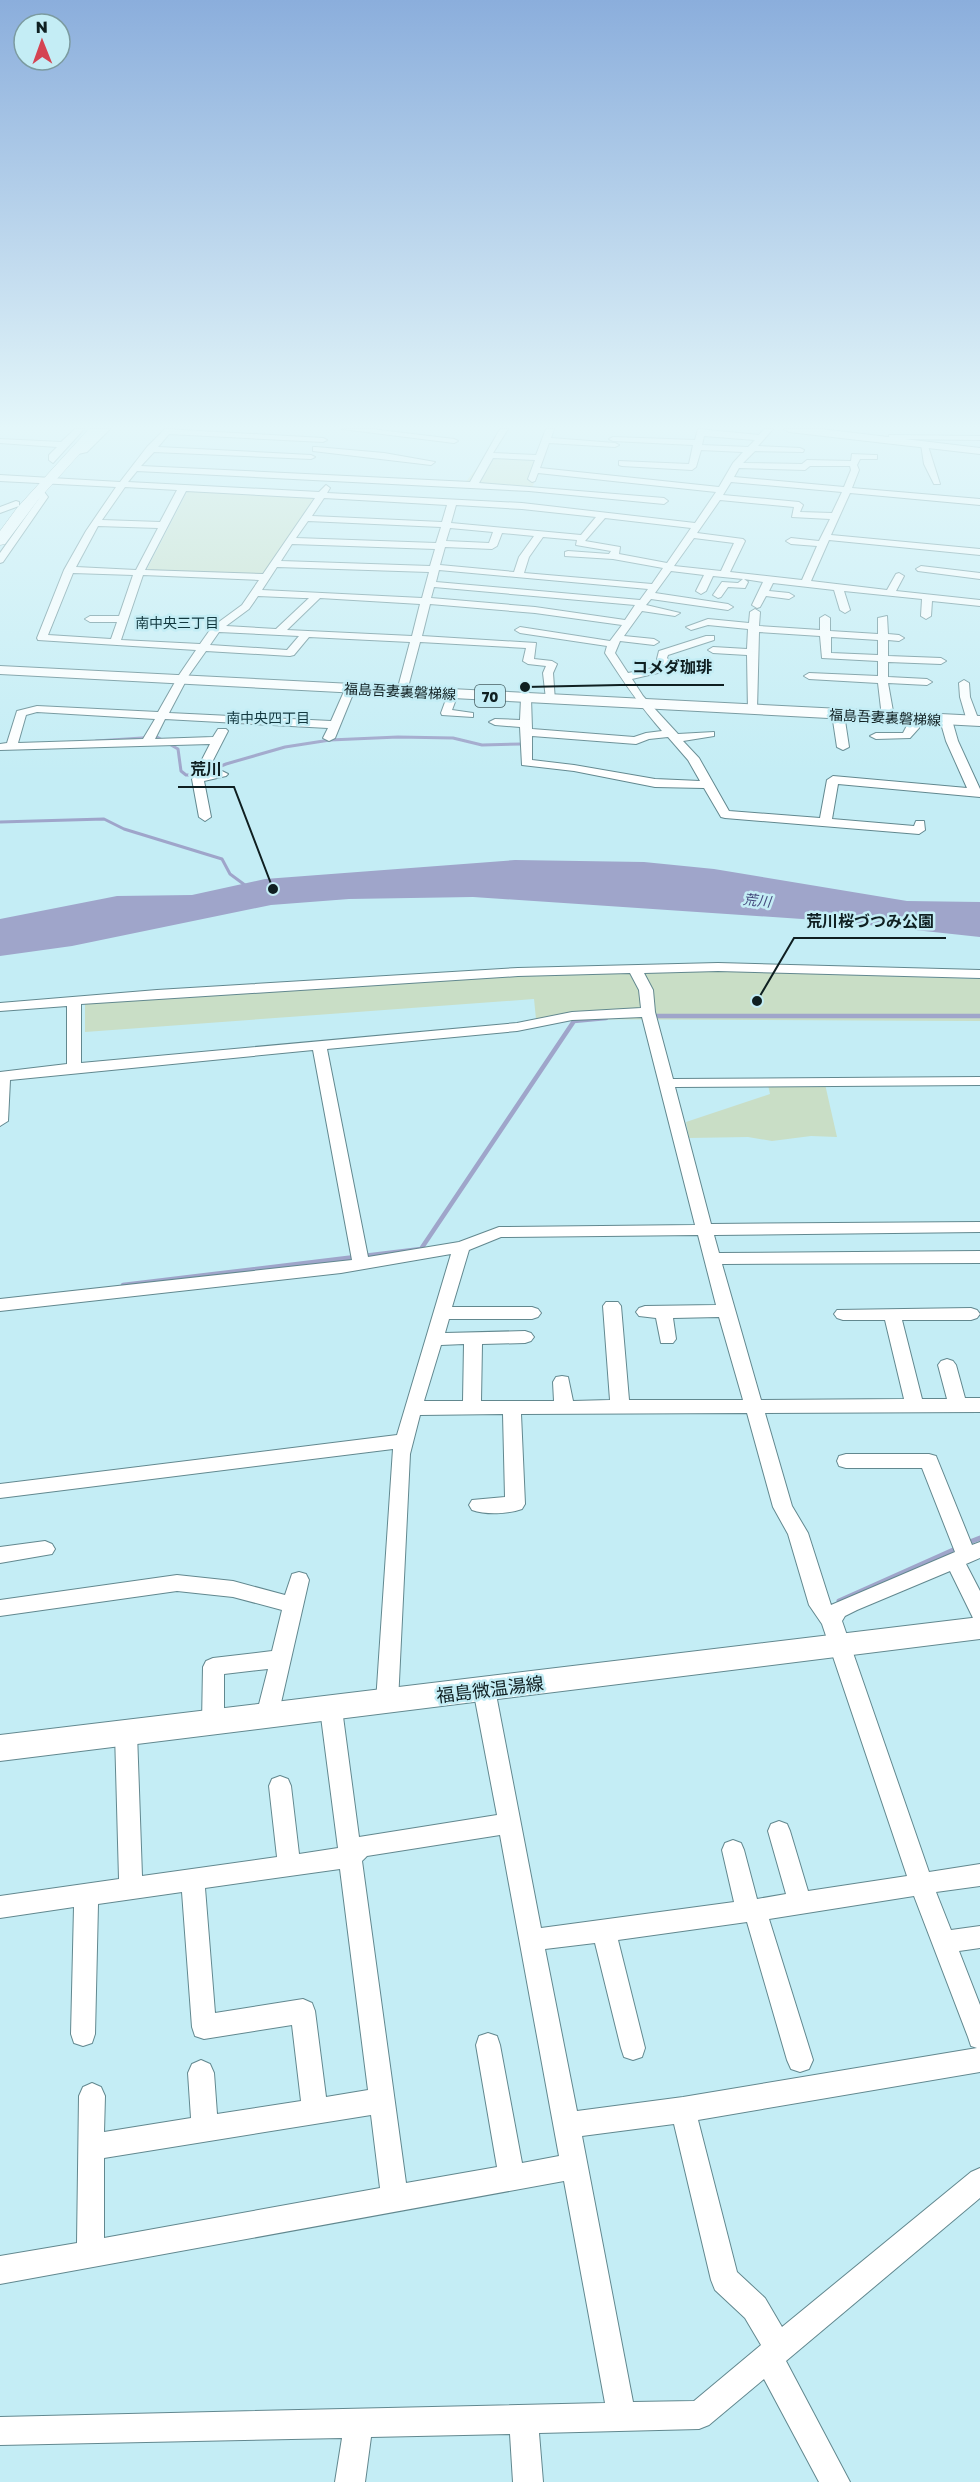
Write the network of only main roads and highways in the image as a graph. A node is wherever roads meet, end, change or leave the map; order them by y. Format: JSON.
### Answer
{"nodes":[{"id":1,"x":0,"y":670,"type":"edge"},
{"id":2,"x":976,"y":721,"type":"edge"},
{"id":3,"x":980,"y":1628,"type":"edge"},
{"id":4,"x":0,"y":1748,"type":"edge"}],
"edges":[{"from":1,"to":2,"type":"main road","name":"福島吾妻裏磐梯線","number":"70"},
{"from":3,"to":4,"type":"main road","name":"福島微温湯線"}]}
